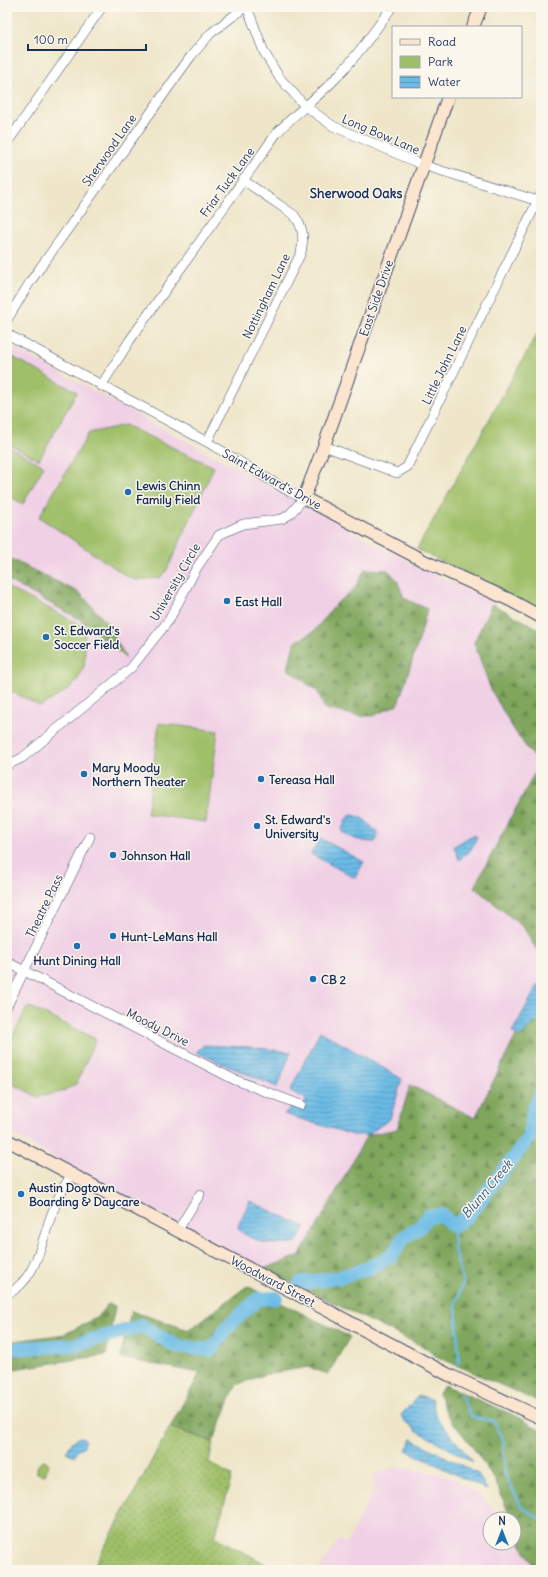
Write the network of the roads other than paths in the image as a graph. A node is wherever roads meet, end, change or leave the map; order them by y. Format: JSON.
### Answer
{"nodes":[{"id":1,"x":102,"y":7,"type":"edge"},
{"id":2,"x":246,"y":7,"type":"edge"},
{"id":3,"x":392,"y":7,"type":"edge"},
{"id":4,"x":481,"y":7,"type":"edge"},
{"id":5,"x":473,"y":26,"type":"edge"},
{"id":6,"x":448,"y":98,"type":"edge"},
{"id":7,"x":305,"y":106,"type":"junction"},
{"id":8,"x":7,"y":143,"type":"edge"},
{"id":9,"x":423,"y":165,"type":"junction"},
{"id":10,"x":243,"y":180,"type":"junction"},
{"id":11,"x":540,"y":199,"type":"edge"},
{"id":12,"x":7,"y":320,"type":"edge"},
{"id":13,"x":7,"y":334,"type":"edge"},
{"id":14,"x":101,"y":386,"type":"junction"},
{"id":15,"x":207,"y":442,"type":"junction"},
{"id":16,"x":324,"y":446,"type":"junction"},
{"id":17,"x":304,"y":498,"type":"junction"},
{"id":18,"x":541,"y":616,"type":"edge"},
{"id":19,"x":7,"y":765,"type":"edge"},
{"id":20,"x":90,"y":837,"type":"dead end"},
{"id":21,"x":7,"y":962,"type":"edge"},
{"id":22,"x":25,"y":971,"type":"junction"},
{"id":23,"x":7,"y":1006,"type":"edge"},
{"id":24,"x":301,"y":1105,"type":"dead end"},
{"id":25,"x":7,"y":1140,"type":"edge"},
{"id":26,"x":71,"y":1175,"type":"junction"},
{"id":27,"x":200,"y":1194,"type":"dead end"},
{"id":28,"x":178,"y":1230,"type":"junction"},
{"id":29,"x":7,"y":1294,"type":"edge"},
{"id":30,"x":541,"y":1418,"type":"edge"}],
"edges":[{"from":1,"to":8,"type":"street"},
{"from":2,"to":7,"type":"street","name":"Long Bow Lane"},
{"from":2,"to":12,"type":"street","name":"Sherwood Lane"},
{"from":3,"to":7,"type":"street","name":"Friar Tuck Lane"},
{"from":4,"to":5,"type":"street"},
{"from":6,"to":9,"type":"street","name":"East Side Drive"},
{"from":7,"to":9,"type":"street","name":"Long Bow Lane"},
{"from":7,"to":10,"type":"street","name":"Friar Tuck Lane"},
{"from":9,"to":11,"type":"street","name":"Long Bow Lane"},
{"from":9,"to":16,"type":"street","name":"East Side Drive"},
{"from":10,"to":14,"type":"street","name":"Friar Tuck Lane"},
{"from":10,"to":15,"type":"street","name":"Nottingham Lane"},
{"from":11,"to":16,"type":"street","name":"Little John Lane"},
{"from":13,"to":14,"type":"street","name":"Saint Edward's Drive"},
{"from":14,"to":15,"type":"street","name":"Saint Edward's Drive"},
{"from":15,"to":17,"type":"street","name":"Saint Edward's Drive"},
{"from":16,"to":17,"type":"street","name":"East Side Drive"},
{"from":17,"to":18,"type":"street","name":"Saint Edward's Drive"},
{"from":17,"to":19,"type":"street","name":"University Circle"},
{"from":20,"to":22,"type":"street","name":"Theatre Pass"},
{"from":21,"to":22,"type":"street","name":"Moody Drive"},
{"from":22,"to":23,"type":"street","name":"Theatre Pass"},
{"from":22,"to":24,"type":"street","name":"Moody Drive"},
{"from":25,"to":26,"type":"street","name":"Woodward Street"},
{"from":26,"to":28,"type":"street","name":"Woodward Street"},
{"from":26,"to":29,"type":"street"},
{"from":27,"to":28,"type":"street"},
{"from":28,"to":30,"type":"street","name":"Woodward Street"}]}
